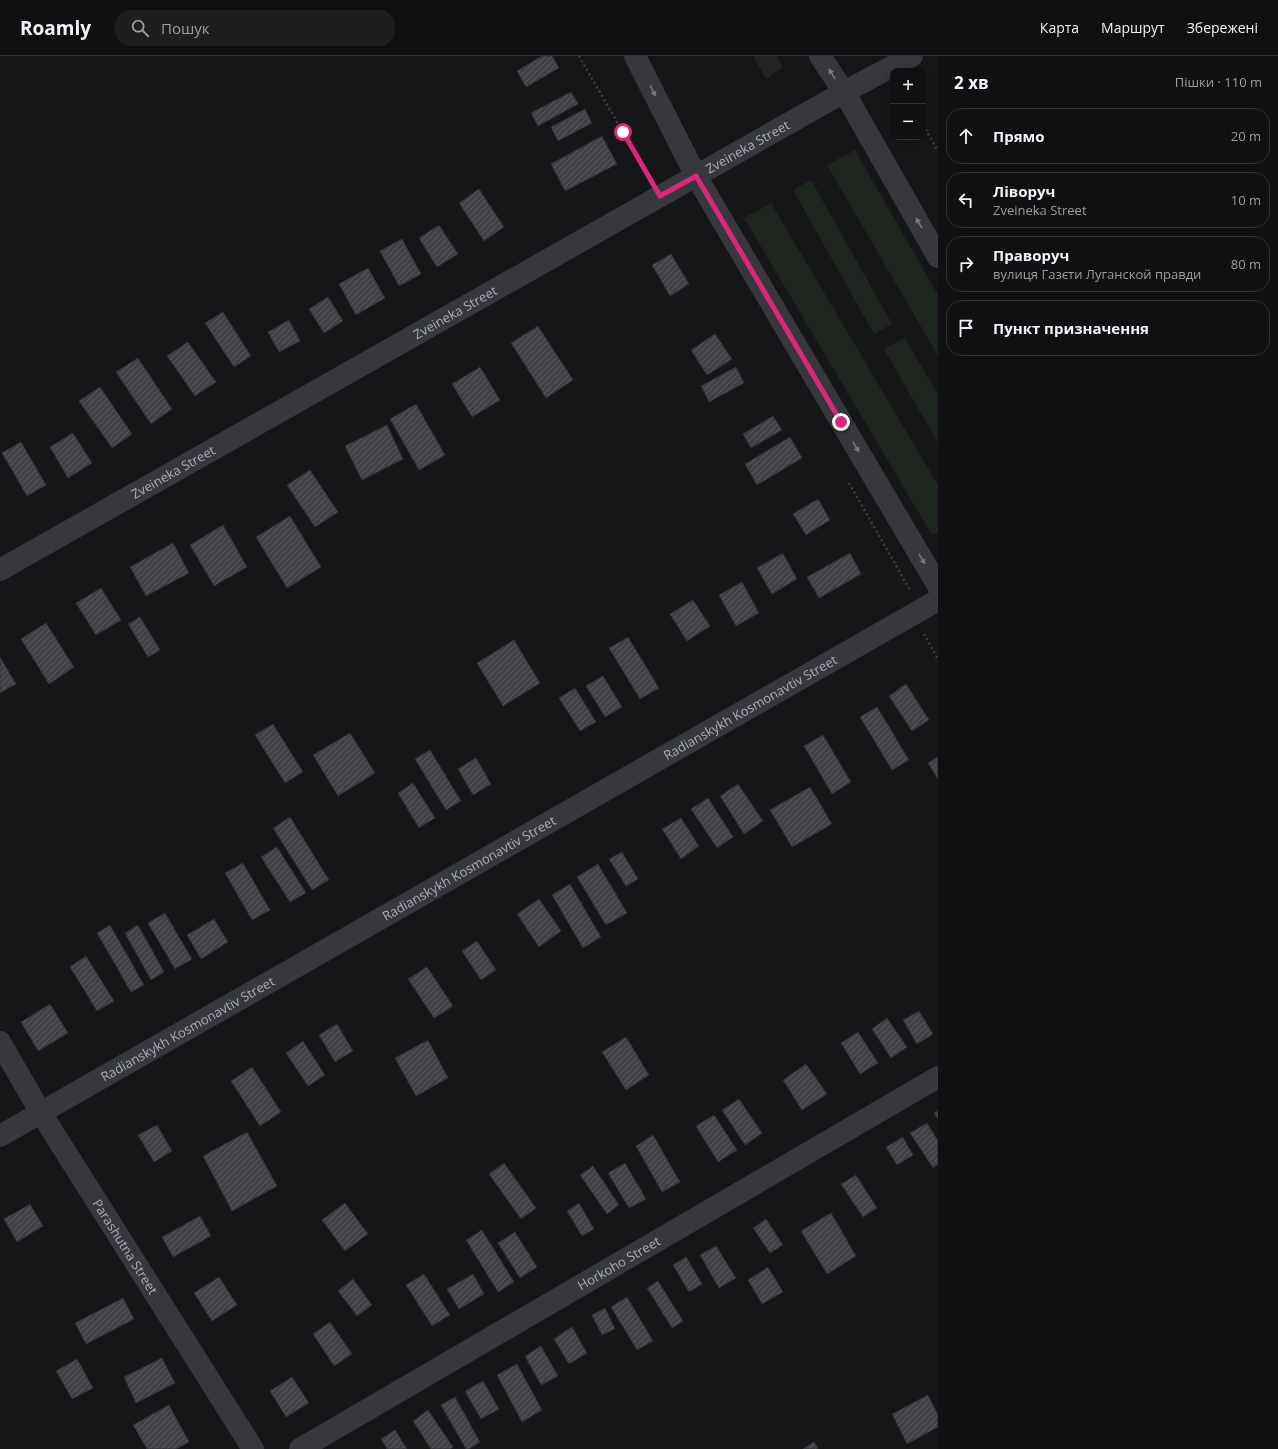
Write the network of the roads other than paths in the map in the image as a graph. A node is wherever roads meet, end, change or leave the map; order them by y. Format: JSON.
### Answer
{"nodes":[{"id":1,"x":635,"y":56,"type":"edge"},
{"id":2,"x":820,"y":56,"type":"edge"},
{"id":3,"x":912,"y":56,"type":"edge"},
{"id":4,"x":844,"y":92,"type":"junction"},
{"id":5,"x":696,"y":176,"type":"junction"},
{"id":6,"x":938,"y":257,"type":"edge"},
{"id":7,"x":0,"y":570,"type":"edge"},
{"id":8,"x":938,"y":586,"type":"edge"},
{"id":9,"x":938,"y":600,"type":"edge"},
{"id":10,"x":0,"y":1042,"type":"edge"},
{"id":11,"x":938,"y":1077,"type":"edge"},
{"id":12,"x":40,"y":1113,"type":"junction"},
{"id":13,"x":0,"y":1136,"type":"edge"},
{"id":14,"x":253,"y":1449,"type":"edge"},
{"id":15,"x":300,"y":1449,"type":"edge"}],
"edges":[{"from":1,"to":5,"type":"street","one_way":true},
{"from":4,"to":2,"type":"street","one_way":true},
{"from":3,"to":4,"type":"street","name":"Zveineka Street"},
{"from":4,"to":5,"type":"street","name":"Zveineka Street"},
{"from":6,"to":4,"type":"street","one_way":true},
{"from":5,"to":7,"type":"street","name":"Zveineka Street"},
{"from":5,"to":8,"type":"street","one_way":true},
{"from":9,"to":12,"type":"street","name":"Radianskykh Kosmonavtiv Street"},
{"from":10,"to":12,"type":"street","name":"Parashutna Street"},
{"from":11,"to":15,"type":"street","name":"Horkoho Street"},
{"from":12,"to":13,"type":"street","name":"Radianskykh Kosmonavtiv Street"},
{"from":12,"to":14,"type":"street","name":"Parashutna Street"}]}
